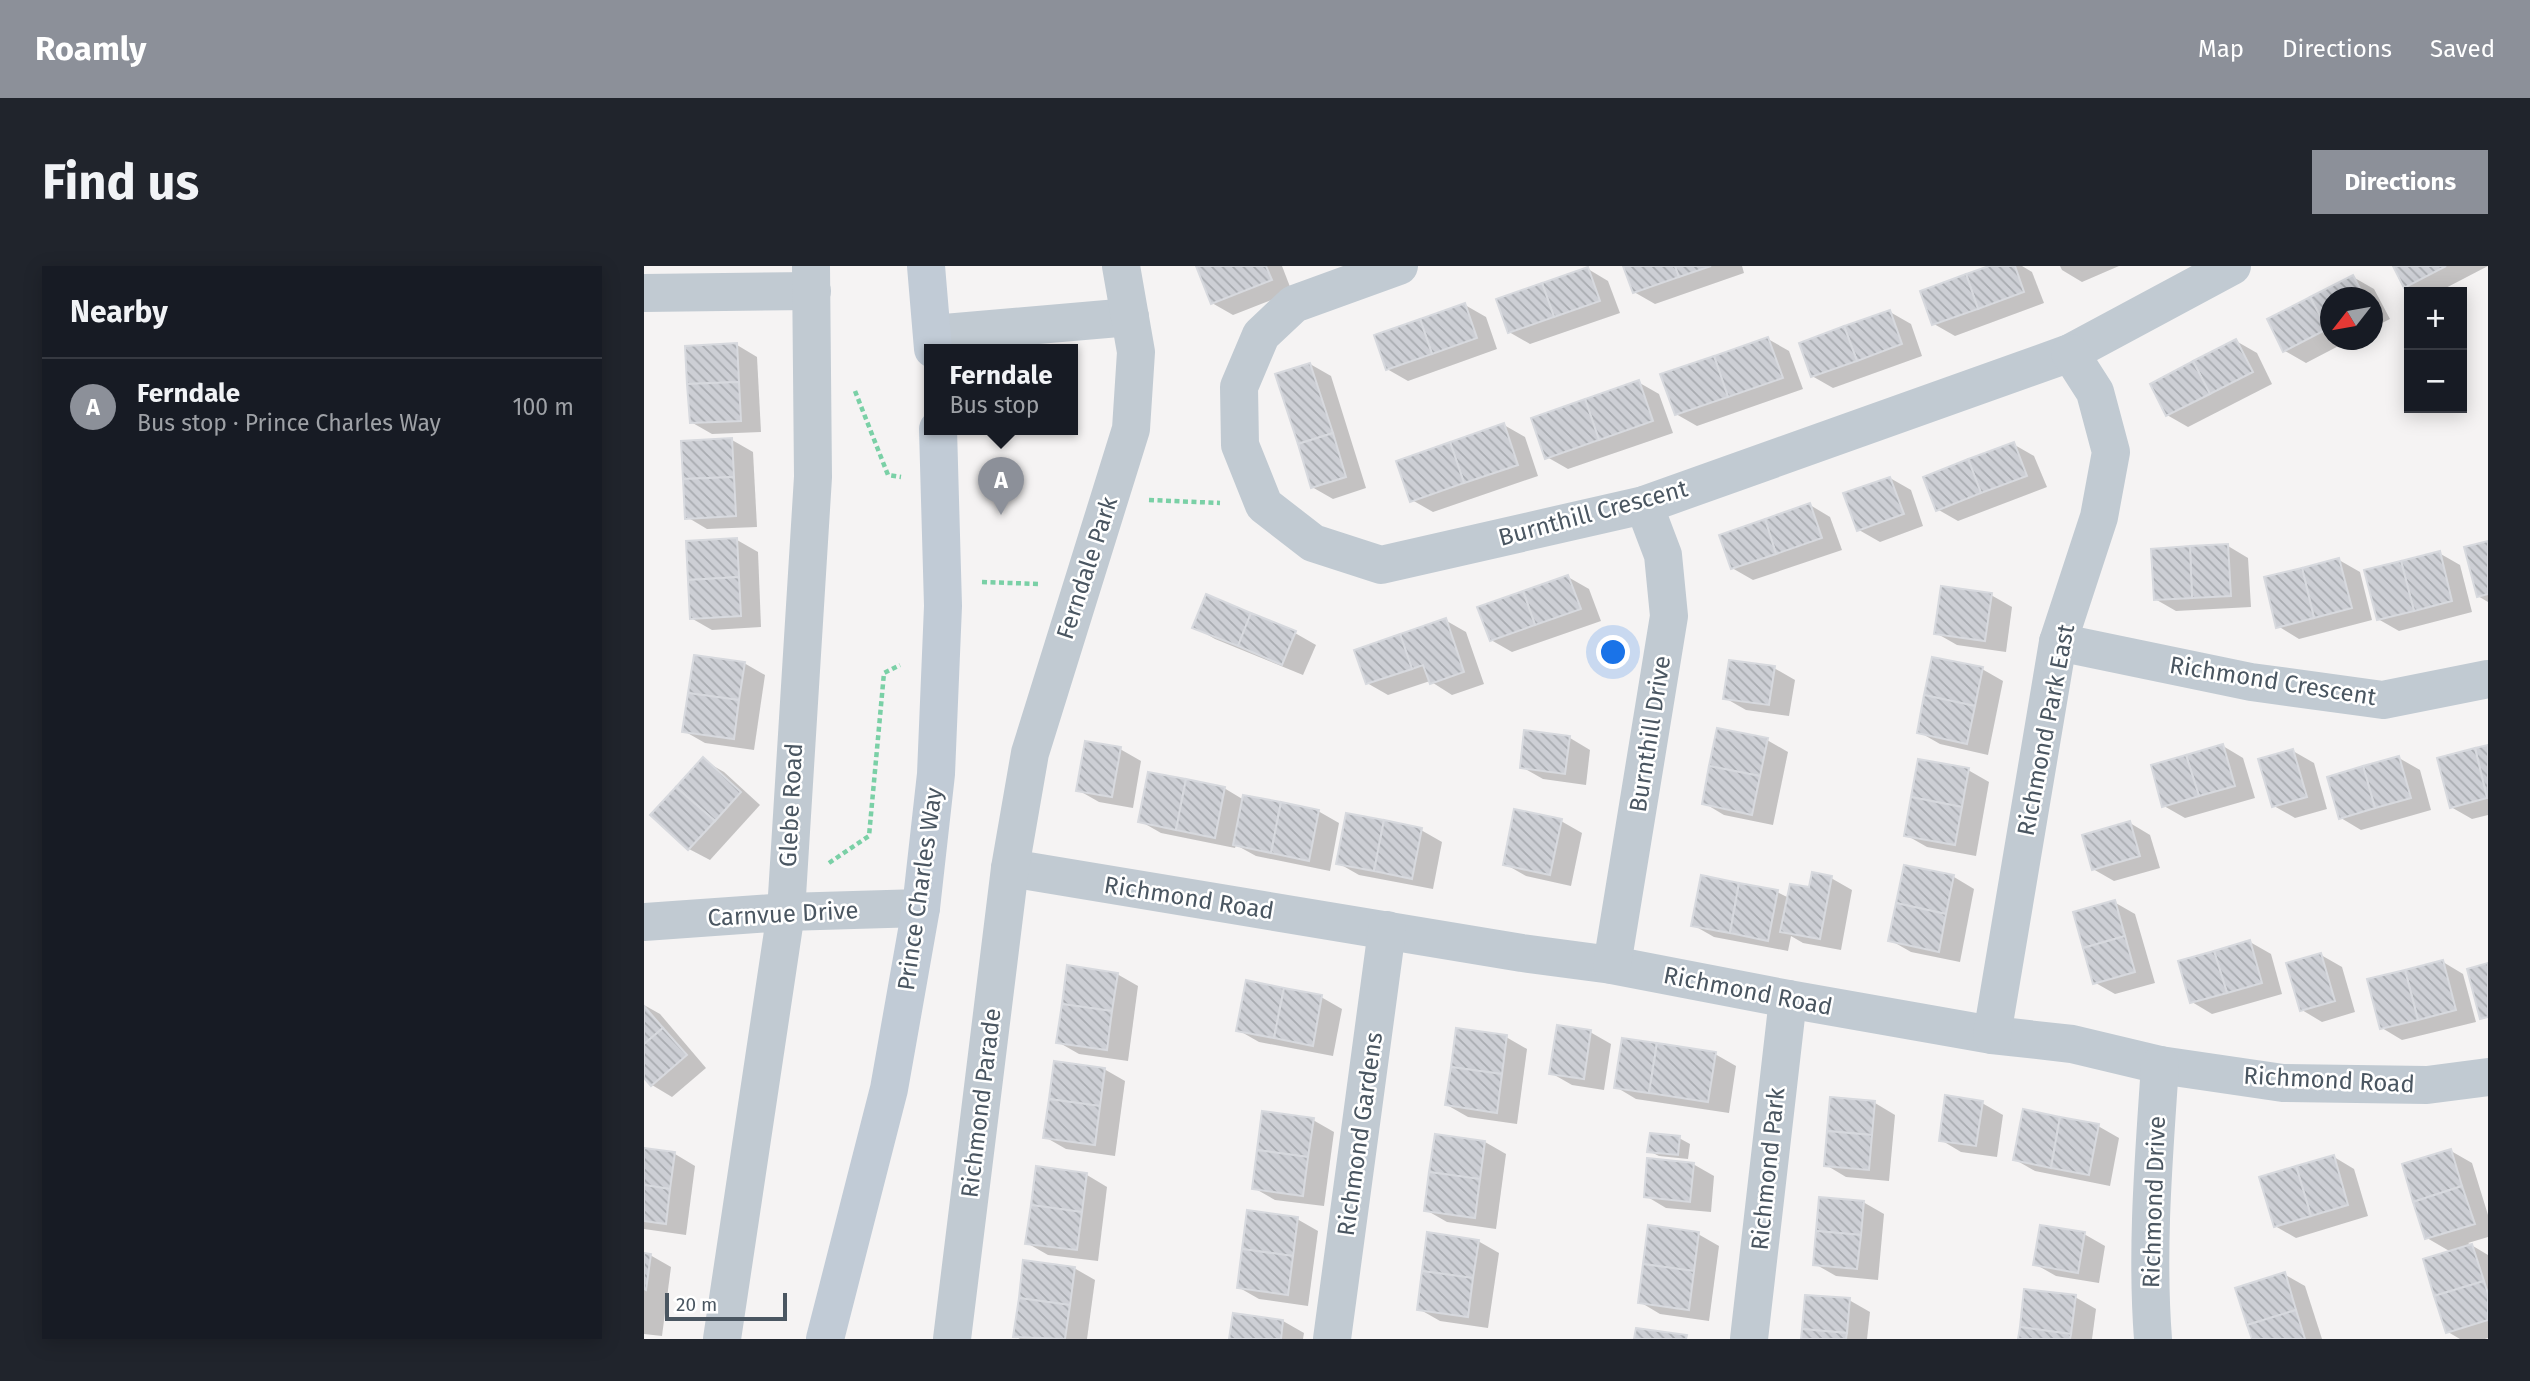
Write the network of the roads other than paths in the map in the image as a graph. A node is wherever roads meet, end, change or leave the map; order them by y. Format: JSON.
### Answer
{"nodes":[{"id":1,"x":926,"y":266,"type":"edge"},
{"id":2,"x":1121,"y":266,"type":"edge"},
{"id":3,"x":1399,"y":266,"type":"edge"},
{"id":4,"x":2231,"y":266,"type":"edge"},
{"id":5,"x":812,"y":278,"type":"edge"},
{"id":6,"x":644,"y":293,"type":"edge"},
{"id":7,"x":1130,"y":317,"type":"junction"},
{"id":8,"x":933,"y":341,"type":"edge"},
{"id":9,"x":2070,"y":353,"type":"junction"},
{"id":10,"x":938,"y":435,"type":"edge"},
{"id":11,"x":1644,"y":505,"type":"junction"},
{"id":12,"x":2058,"y":642,"type":"junction"},
{"id":13,"x":2488,"y":679,"type":"edge"},
{"id":14,"x":1010,"y":868,"type":"junction"},
{"id":15,"x":921,"y":908,"type":"junction"},
{"id":16,"x":786,"y":912,"type":"junction"},
{"id":17,"x":644,"y":922,"type":"edge"},
{"id":18,"x":1387,"y":930,"type":"junction"},
{"id":19,"x":1612,"y":965,"type":"junction"},
{"id":20,"x":1788,"y":999,"type":"junction"},
{"id":21,"x":1992,"y":1035,"type":"junction"},
{"id":22,"x":2160,"y":1065,"type":"junction"},
{"id":23,"x":2488,"y":1077,"type":"edge"},
{"id":24,"x":722,"y":1339,"type":"edge"},
{"id":25,"x":825,"y":1339,"type":"edge"},
{"id":26,"x":952,"y":1339,"type":"edge"},
{"id":27,"x":1332,"y":1339,"type":"edge"},
{"id":28,"x":1749,"y":1339,"type":"edge"},
{"id":29,"x":2153,"y":1339,"type":"edge"}],
"edges":[{"from":1,"to":8,"type":"street"},
{"from":2,"to":7,"type":"street","name":"Ferndale Park"},
{"from":3,"to":11,"type":"street","name":"Burnthill Crescent"},
{"from":4,"to":9,"type":"street","name":"Burnthill Crescent"},
{"from":5,"to":6,"type":"street"},
{"from":5,"to":16,"type":"street","name":"Glebe Road"},
{"from":7,"to":8,"type":"street"},
{"from":7,"to":14,"type":"street","name":"Ferndale Park"},
{"from":9,"to":11,"type":"street","name":"Burnthill Crescent"},
{"from":9,"to":12,"type":"street","name":"Richmond Park East"},
{"from":10,"to":15,"type":"street","name":"Prince Charles Way"},
{"from":11,"to":19,"type":"street","name":"Burnthill Drive"},
{"from":12,"to":13,"type":"street","name":"Richmond Crescent"},
{"from":12,"to":21,"type":"street","name":"Richmond Park East"},
{"from":14,"to":18,"type":"street","name":"Richmond Road"},
{"from":14,"to":26,"type":"street","name":"Richmond Parade"},
{"from":15,"to":16,"type":"street","name":"Carnvue Drive"},
{"from":15,"to":25,"type":"street","name":"Prince Charles Way"},
{"from":16,"to":17,"type":"street","name":"Carnvue Drive"},
{"from":16,"to":24,"type":"street","name":"Glebe Road"},
{"from":18,"to":19,"type":"street","name":"Richmond Road"},
{"from":18,"to":27,"type":"street","name":"Richmond Gardens"},
{"from":19,"to":20,"type":"street","name":"Richmond Road"},
{"from":20,"to":21,"type":"street","name":"Richmond Road"},
{"from":20,"to":28,"type":"street","name":"Richmond Park"},
{"from":21,"to":22,"type":"street","name":"Richmond Road"},
{"from":22,"to":23,"type":"street","name":"Richmond Road"},
{"from":22,"to":29,"type":"street","name":"Richmond Drive"}]}
